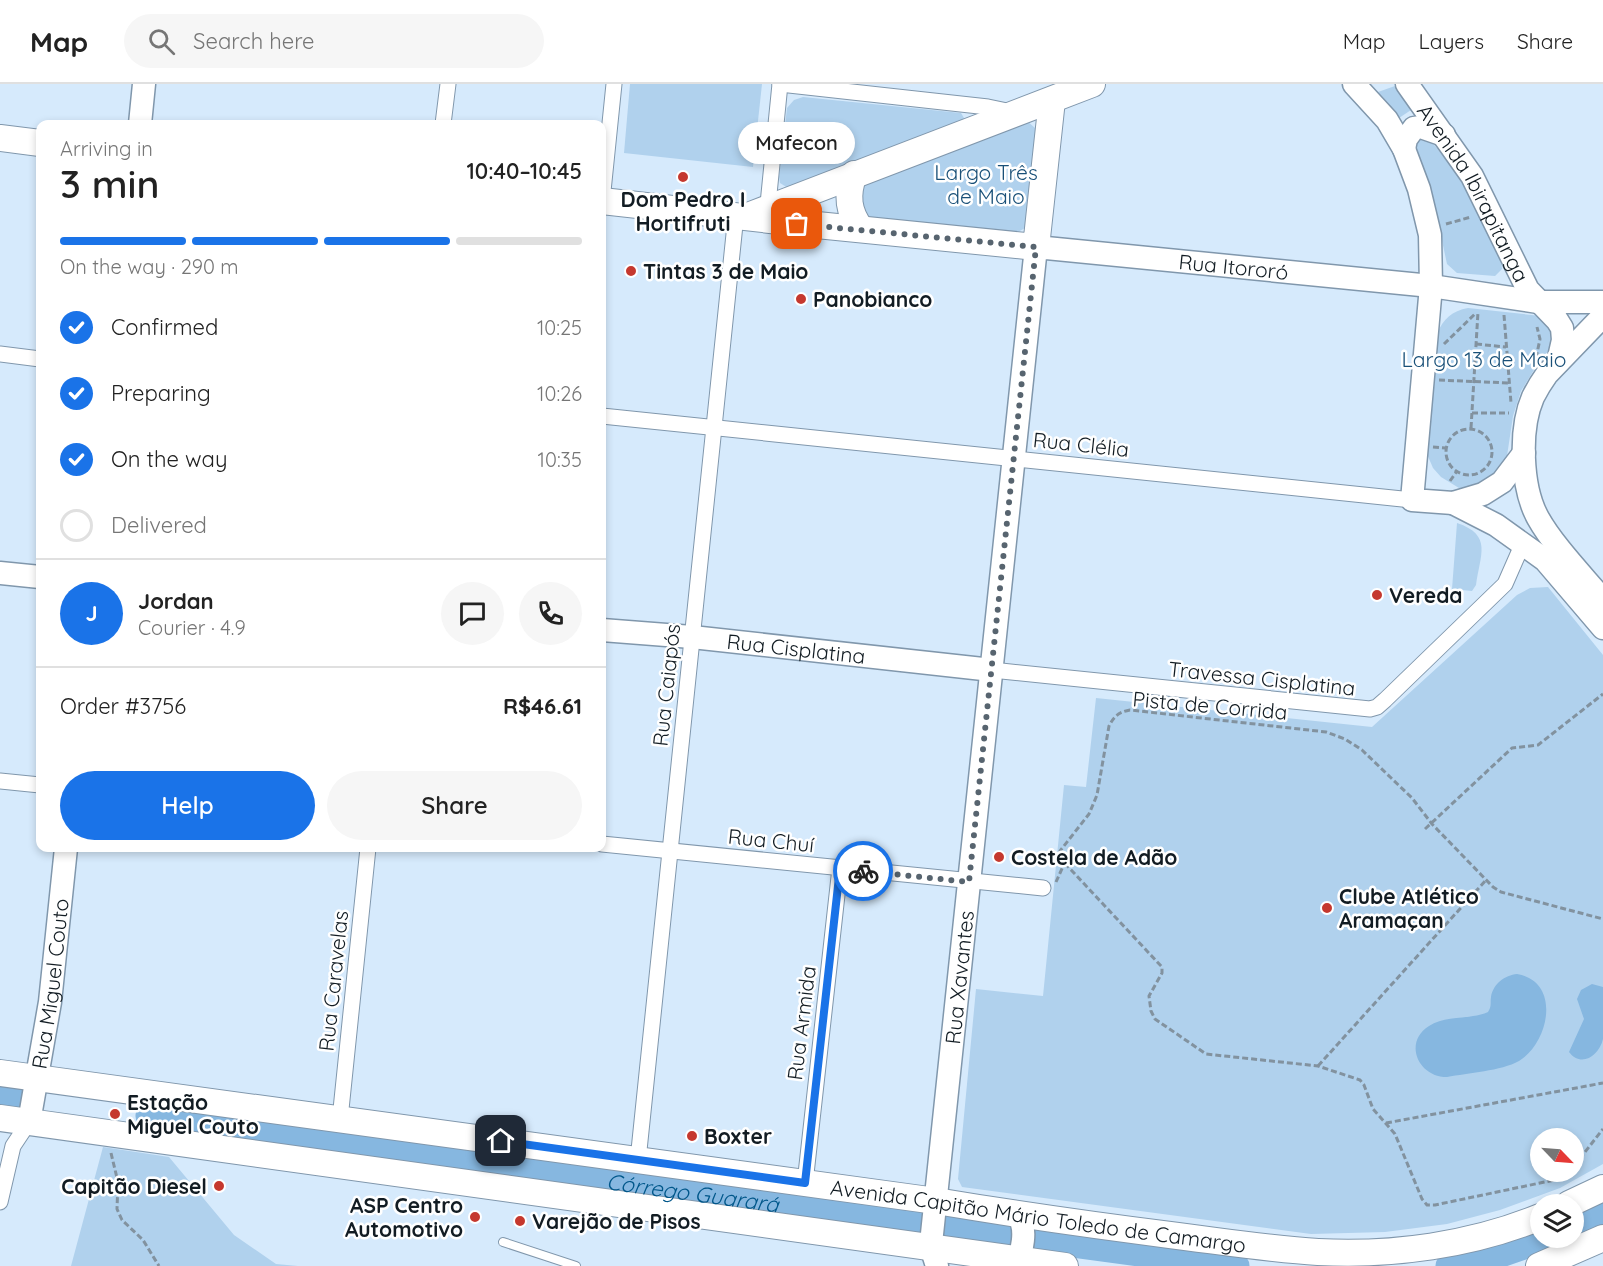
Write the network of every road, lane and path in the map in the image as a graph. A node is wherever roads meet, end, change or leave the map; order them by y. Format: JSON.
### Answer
{"nodes":[{"id":1,"x":144,"y":84,"type":"edge"},
{"id":2,"x":448,"y":84,"type":"edge"},
{"id":3,"x":614,"y":84,"type":"edge"},
{"id":4,"x":780,"y":84,"type":"edge"},
{"id":5,"x":1092,"y":84,"type":"edge"},
{"id":6,"x":1360,"y":84,"type":"edge"},
{"id":7,"x":1407,"y":84,"type":"edge"},
{"id":8,"x":1052,"y":92,"type":"edge"},
{"id":9,"x":1015,"y":113,"type":"junction"},
{"id":10,"x":140,"y":120,"type":"edge"},
{"id":11,"x":444,"y":120,"type":"edge"},
{"id":12,"x":1444,"y":135,"type":"junction"},
{"id":13,"x":0,"y":138,"type":"edge"},
{"id":14,"x":36,"y":142,"type":"edge"},
{"id":15,"x":1404,"y":149,"type":"junction"},
{"id":16,"x":606,"y":162,"type":"edge"},
{"id":17,"x":854,"y":174,"type":"junction"},
{"id":18,"x":606,"y":201,"type":"edge"},
{"id":19,"x":754,"y":215,"type":"junction"},
{"id":20,"x":1476,"y":216,"type":"dead end"},
{"id":21,"x":1443,"y":225,"type":"dead end"},
{"id":22,"x":861,"y":229,"type":"junction"},
{"id":23,"x":1036,"y":247,"type":"junction"},
{"id":24,"x":1431,"y":286,"type":"junction"},
{"id":25,"x":1538,"y":302,"type":"junction"},
{"id":26,"x":1603,"y":302,"type":"edge"},
{"id":27,"x":1504,"y":315,"type":"dead end"},
{"id":28,"x":1603,"y":316,"type":"edge"},
{"id":29,"x":1476,"y":344,"type":"junction"},
{"id":30,"x":1506,"y":347,"type":"junction"},
{"id":31,"x":1438,"y":350,"type":"dead end"},
{"id":32,"x":0,"y":354,"type":"edge"},
{"id":33,"x":36,"y":358,"type":"edge"},
{"id":34,"x":1558,"y":362,"type":"junction"},
{"id":35,"x":1535,"y":363,"type":"dead end"},
{"id":36,"x":1435,"y":379,"type":"dead end"},
{"id":37,"x":1474,"y":381,"type":"junction"},
{"id":38,"x":1509,"y":383,"type":"junction"},
{"id":39,"x":1472,"y":413,"type":"junction"},
{"id":40,"x":606,"y":416,"type":"edge"},
{"id":41,"x":714,"y":428,"type":"junction"},
{"id":42,"x":1472,"y":428,"type":"junction"},
{"id":43,"x":1428,"y":447,"type":"dead end"},
{"id":44,"x":1446,"y":448,"type":"junction"},
{"id":45,"x":1524,"y":453,"type":"junction"},
{"id":46,"x":1014,"y":459,"type":"junction"},
{"id":47,"x":1457,"y":471,"type":"junction"},
{"id":48,"x":1451,"y":492,"type":"junction"},
{"id":49,"x":1412,"y":500,"type":"junction"},
{"id":50,"x":1523,"y":543,"type":"junction"},
{"id":51,"x":0,"y":573,"type":"edge"},
{"id":52,"x":36,"y":577,"type":"edge"},
{"id":53,"x":1603,"y":600,"type":"edge"},
{"id":54,"x":1603,"y":628,"type":"edge"},
{"id":55,"x":606,"y":630,"type":"edge"},
{"id":56,"x":692,"y":638,"type":"junction"},
{"id":57,"x":992,"y":670,"type":"junction"},
{"id":58,"x":1603,"y":694,"type":"edge"},
{"id":59,"x":0,"y":781,"type":"edge"},
{"id":60,"x":36,"y":785,"type":"edge"},
{"id":61,"x":1432,"y":824,"type":"junction"},
{"id":62,"x":1425,"y":829,"type":"dead end"},
{"id":63,"x":606,"y":844,"type":"edge"},
{"id":64,"x":670,"y":851,"type":"junction"},
{"id":65,"x":66,"y":852,"type":"edge"},
{"id":66,"x":368,"y":852,"type":"edge"},
{"id":67,"x":840,"y":868,"type":"junction"},
{"id":68,"x":1486,"y":880,"type":"junction"},
{"id":69,"x":969,"y":882,"type":"junction"},
{"id":70,"x":1043,"y":888,"type":"dead end"},
{"id":71,"x":1603,"y":919,"type":"edge"},
{"id":72,"x":1318,"y":1066,"type":"junction"},
{"id":73,"x":0,"y":1073,"type":"edge"},
{"id":74,"x":37,"y":1078,"type":"junction"},
{"id":75,"x":1603,"y":1083,"type":"edge"},
{"id":76,"x":0,"y":1118,"type":"edge"},
{"id":77,"x":340,"y":1119,"type":"junction"},
{"id":78,"x":29,"y":1122,"type":"junction"},
{"id":79,"x":1386,"y":1123,"type":"junction"},
{"id":80,"x":1603,"y":1129,"type":"edge"},
{"id":81,"x":110,"y":1133,"type":"junction"},
{"id":82,"x":1584,"y":1153,"type":"edge"},
{"id":83,"x":638,"y":1160,"type":"junction"},
{"id":84,"x":1545,"y":1182,"type":"edge"},
{"id":85,"x":805,"y":1183,"type":"junction"},
{"id":86,"x":1603,"y":1188,"type":"edge"},
{"id":87,"x":1584,"y":1197,"type":"edge"},
{"id":88,"x":0,"y":1202,"type":"edge"},
{"id":89,"x":1530,"y":1220,"type":"edge"},
{"id":90,"x":934,"y":1233,"type":"edge"},
{"id":91,"x":1602,"y":1239,"type":"edge"},
{"id":92,"x":503,"y":1242,"type":"dead end"},
{"id":93,"x":1019,"y":1244,"type":"edge"},
{"id":94,"x":159,"y":1266,"type":"edge"},
{"id":95,"x":576,"y":1266,"type":"edge"},
{"id":96,"x":1065,"y":1266,"type":"edge"},
{"id":97,"x":1539,"y":1266,"type":"edge"}],
"edges":[{"from":1,"to":10,"type":"street"},
{"from":2,"to":11,"type":"street"},
{"from":3,"to":16,"type":"street"},
{"from":4,"to":9,"type":"street"},
{"from":4,"to":19,"type":"street","name":"Rua Caiapós"},
{"from":5,"to":8,"type":"main road"},
{"from":6,"to":15,"type":"street","name":"Avenida Ibirapitanga"},
{"from":7,"to":12,"type":"street","name":"Avenida Ibirapitanga"},
{"from":8,"to":9,"type":"main road"},
{"from":8,"to":23,"type":"main road","name":"Rua Xavantes"},
{"from":9,"to":17,"type":"main road"},
{"from":12,"to":15,"type":"street"},
{"from":12,"to":25,"type":"street","name":"Avenida Ibirapitanga"},
{"from":13,"to":14,"type":"main road"},
{"from":15,"to":24,"type":"street","name":"Avenida Ibirapitanga"},
{"from":17,"to":19,"type":"main road"},
{"from":17,"to":22,"type":"main road"},
{"from":18,"to":19,"type":"main road"},
{"from":19,"to":22,"type":"main road"},
{"from":19,"to":41,"type":"street","name":"Rua Caiapós"},
{"from":20,"to":21,"type":"path"},
{"from":22,"to":23,"type":"main road"},
{"from":23,"to":24,"type":"street","name":"Rua Itororó"},
{"from":23,"to":46,"type":"street","name":"Rua Xavantes"},
{"from":24,"to":25,"type":"street"},
{"from":24,"to":49,"type":"street"},
{"from":25,"to":26,"type":"street"},
{"from":25,"to":34,"type":"street","name":"Avenida Ibirapitanga"},
{"from":25,"to":35,"type":"path"},
{"from":27,"to":30,"type":"path"},
{"from":28,"to":34,"type":"street"},
{"from":29,"to":30,"type":"path"},
{"from":29,"to":31,"type":"path"},
{"from":29,"to":37,"type":"path"},
{"from":30,"to":38,"type":"path"},
{"from":32,"to":33,"type":"street"},
{"from":34,"to":45,"type":"street"},
{"from":36,"to":37,"type":"path"},
{"from":37,"to":38,"type":"path"},
{"from":37,"to":39,"type":"path"},
{"from":38,"to":39,"type":"path"},
{"from":39,"to":42,"type":"path"},
{"from":40,"to":41,"type":"street","name":"Rua Clélia"},
{"from":41,"to":46,"type":"street","name":"Rua Clélia"},
{"from":41,"to":56,"type":"street","name":"Rua Caiapós"},
{"from":42,"to":44,"type":"path"},
{"from":42,"to":47,"type":"path"},
{"from":43,"to":44,"type":"path"},
{"from":44,"to":47,"type":"path"},
{"from":45,"to":48,"type":"street"},
{"from":45,"to":53,"type":"street"},
{"from":46,"to":49,"type":"street","name":"Rua Clélia"},
{"from":46,"to":57,"type":"street","name":"Rua Xavantes"},
{"from":47,"to":48,"type":"path"},
{"from":48,"to":49,"type":"street"},
{"from":48,"to":50,"type":"street"},
{"from":50,"to":54,"type":"street"},
{"from":50,"to":57,"type":"street","name":"Travessa Cisplatina"},
{"from":51,"to":52,"type":"street"},
{"from":55,"to":56,"type":"street","name":"Rua Cisplatina"},
{"from":56,"to":57,"type":"street","name":"Rua Cisplatina"},
{"from":56,"to":64,"type":"street","name":"Rua Caiapós"},
{"from":57,"to":69,"type":"street","name":"Rua Xavantes"},
{"from":58,"to":61,"type":"path"},
{"from":59,"to":60,"type":"street"},
{"from":61,"to":62,"type":"path"},
{"from":61,"to":68,"type":"path","name":"Pista de Corrida"},
{"from":61,"to":72,"type":"path","name":"Pista de Corrida"},
{"from":63,"to":64,"type":"street","name":"Rua Chuí"},
{"from":64,"to":67,"type":"street","name":"Rua Chuí"},
{"from":64,"to":83,"type":"street","name":"Rua Caiapós"},
{"from":65,"to":74,"type":"street","name":"Rua Miguel Couto"},
{"from":66,"to":77,"type":"street","name":"Rua Caravelas"},
{"from":67,"to":69,"type":"street","name":"Rua Chuí"},
{"from":67,"to":85,"type":"street","name":"Rua Armida"},
{"from":68,"to":71,"type":"path","name":"Pista de Corrida"},
{"from":68,"to":72,"type":"path"},
{"from":69,"to":70,"type":"street","name":"Rua Chuí"},
{"from":69,"to":90,"type":"street","name":"Rua Xavantes"},
{"from":72,"to":79,"type":"path","name":"Pista de Corrida"},
{"from":73,"to":74,"type":"main road","name":"Avenida Capitão Mário Toledo de Camargo"},
{"from":74,"to":77,"type":"main road","name":"Avenida Capitão Mário Toledo de Camargo"},
{"from":74,"to":78,"type":"street","name":"Rua Miguel Couto"},
{"from":75,"to":79,"type":"path"},
{"from":76,"to":78,"type":"main road","name":"Avenida Capitão Mário Toledo de Camargo"},
{"from":77,"to":83,"type":"main road","name":"Avenida Capitão Mário Toledo de Camargo"},
{"from":78,"to":81,"type":"main road","name":"Avenida Capitão Mário Toledo de Camargo"},
{"from":78,"to":88,"type":"street"},
{"from":79,"to":84,"type":"path","name":"Pista de Corrida"},
{"from":80,"to":82,"type":"path"},
{"from":81,"to":90,"type":"main road","name":"Avenida Capitão Mário Toledo de Camargo"},
{"from":81,"to":94,"type":"path"},
{"from":83,"to":85,"type":"main road","name":"Avenida Capitão Mário Toledo de Camargo"},
{"from":85,"to":90,"type":"main road","name":"Avenida Capitão Mário Toledo de Camargo"},
{"from":86,"to":87,"type":"main road"},
{"from":89,"to":93,"type":"main road","name":"Avenida Capitão Mário Toledo de Camargo"},
{"from":90,"to":93,"type":"main road","name":"Avenida Capitão Mário Toledo de Camargo"},
{"from":90,"to":93,"type":"main road","name":"Avenida Capitão Mário Toledo de Camargo"},
{"from":91,"to":97,"type":"main road"},
{"from":92,"to":95,"type":"lane"},
{"from":93,"to":96,"type":"main road","name":"Avenida Capitão Mário Toledo de Camargo"}]}
